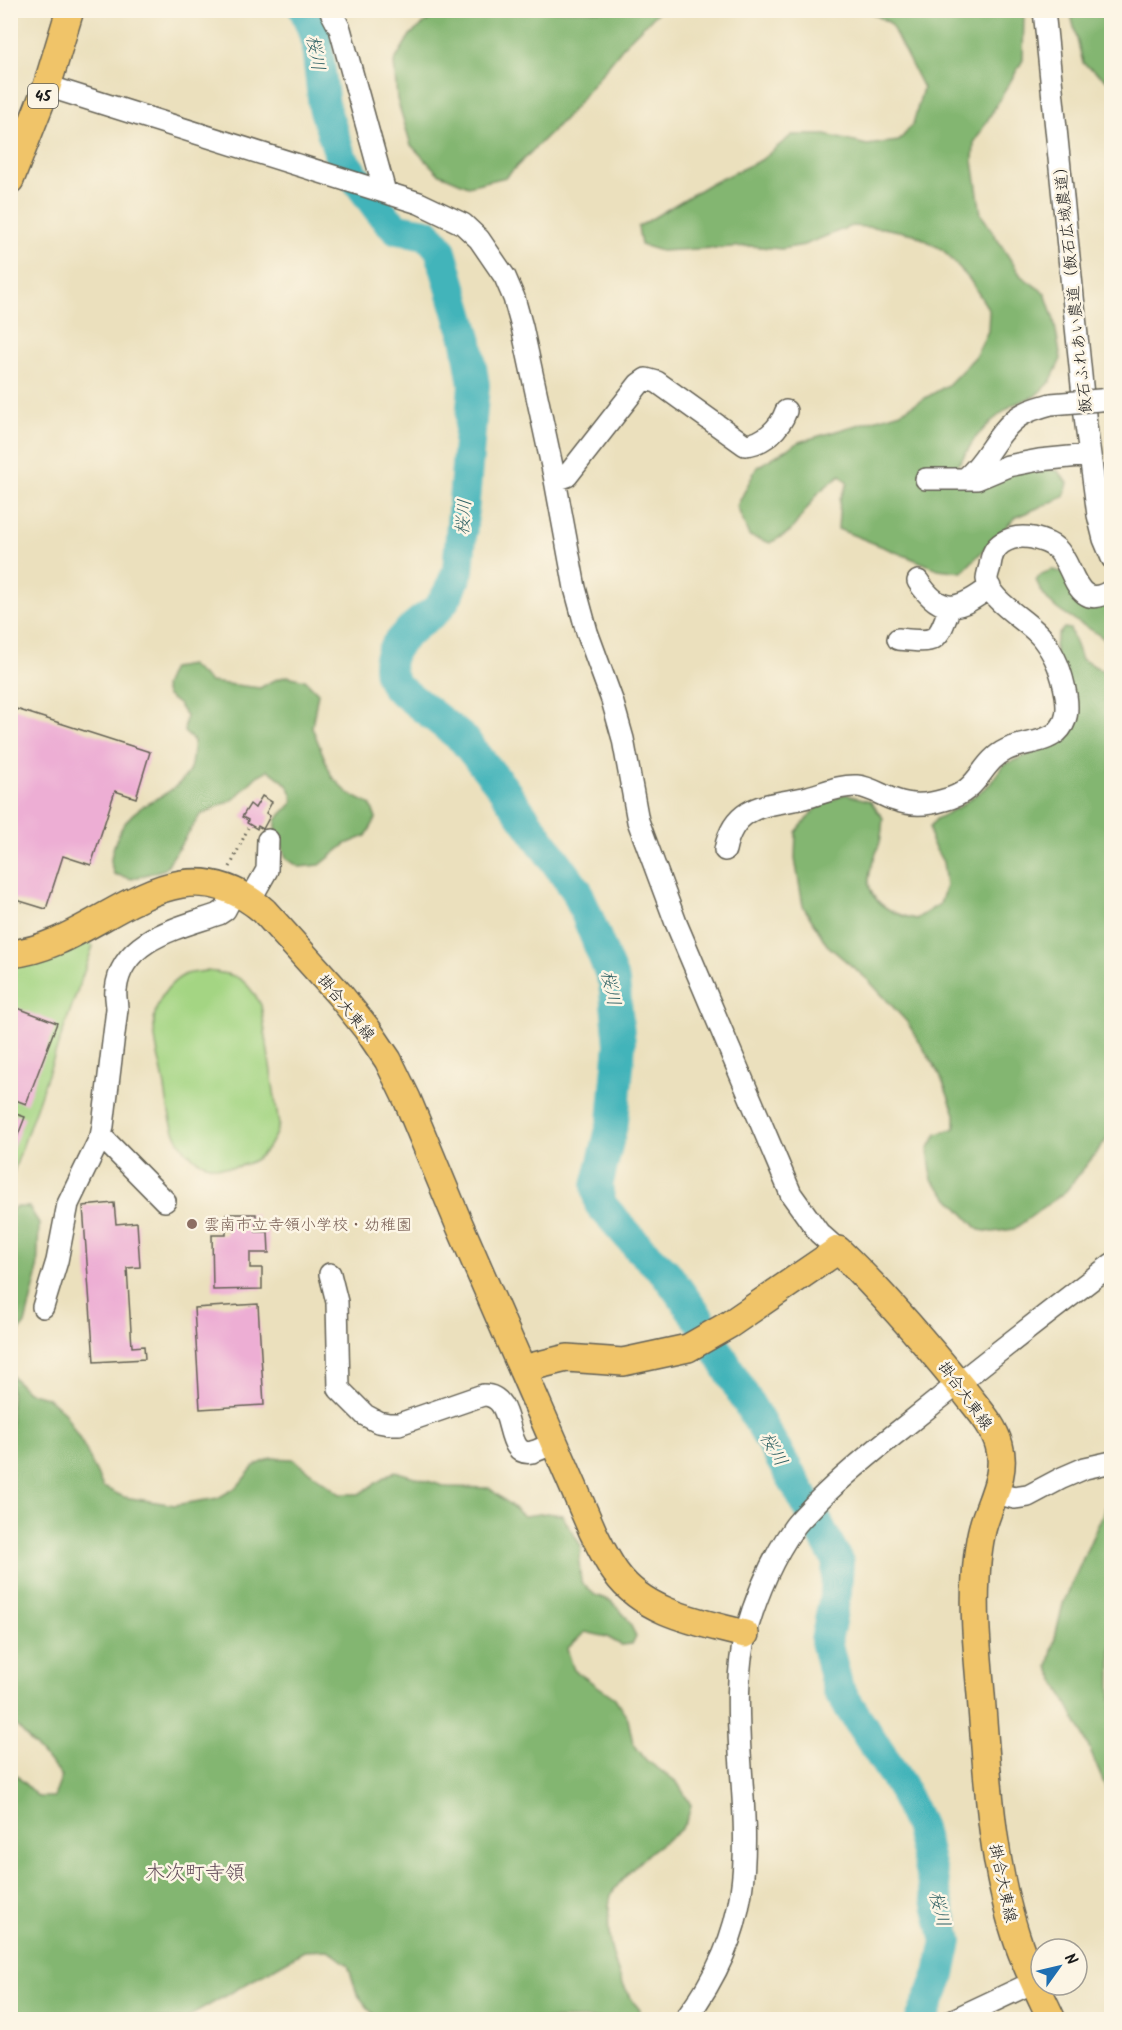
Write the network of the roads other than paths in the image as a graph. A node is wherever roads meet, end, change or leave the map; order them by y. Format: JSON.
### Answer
{"nodes":[{"id":1,"x":70,"y":10,"type":"edge"},
{"id":2,"x":330,"y":10,"type":"edge"},
{"id":3,"x":1044,"y":10,"type":"edge"},
{"id":4,"x":47,"y":86,"type":"junction"},
{"id":5,"x":10,"y":180,"type":"edge"},
{"id":6,"x":380,"y":190,"type":"junction"},
{"id":7,"x":1112,"y":399,"type":"edge"},
{"id":8,"x":786,"y":411,"type":"dead end"},
{"id":9,"x":1090,"y":455,"type":"junction"},
{"id":10,"x":965,"y":478,"type":"junction"},
{"id":11,"x":926,"y":479,"type":"dead end"},
{"id":12,"x":555,"y":480,"type":"junction"},
{"id":13,"x":1112,"y":558,"type":"edge"},
{"id":14,"x":918,"y":581,"type":"dead end"},
{"id":15,"x":990,"y":587,"type":"junction"},
{"id":16,"x":1112,"y":590,"type":"edge"},
{"id":17,"x":950,"y":607,"type":"junction"},
{"id":18,"x":898,"y":639,"type":"dead end"},
{"id":19,"x":268,"y":840,"type":"dead end"},
{"id":20,"x":725,"y":850,"type":"dead end"},
{"id":21,"x":238,"y":887,"type":"junction"},
{"id":22,"x":10,"y":954,"type":"edge"},
{"id":23,"x":100,"y":1136,"type":"junction"},
{"id":24,"x":165,"y":1201,"type":"dead end"},
{"id":25,"x":838,"y":1250,"type":"junction"},
{"id":26,"x":1112,"y":1264,"type":"edge"},
{"id":27,"x":330,"y":1274,"type":"dead end"},
{"id":28,"x":43,"y":1307,"type":"dead end"},
{"id":29,"x":522,"y":1369,"type":"junction"},
{"id":30,"x":958,"y":1383,"type":"junction"},
{"id":31,"x":554,"y":1442,"type":"junction"},
{"id":32,"x":1112,"y":1462,"type":"edge"},
{"id":33,"x":996,"y":1492,"type":"junction"},
{"id":34,"x":745,"y":1634,"type":"junction"},
{"id":35,"x":1029,"y":1969,"type":"edge"},
{"id":36,"x":1029,"y":1984,"type":"edge"},
{"id":37,"x":1041,"y":1997,"type":"edge"},
{"id":38,"x":685,"y":2019,"type":"edge"},
{"id":39,"x":953,"y":2019,"type":"edge"},
{"id":40,"x":1052,"y":2019,"type":"edge"}],
"edges":[{"from":1,"to":4,"type":"main road","number":"45"},
{"from":2,"to":6,"type":"street"},
{"from":3,"to":9,"type":"street","name":"飯石ふれあい農道（飯石広域農道）"},
{"from":4,"to":5,"type":"main road","number":"45"},
{"from":4,"to":6,"type":"street"},
{"from":6,"to":12,"type":"street"},
{"from":7,"to":10,"type":"street","bridge":true},
{"from":8,"to":12,"type":"street"},
{"from":9,"to":10,"type":"street"},
{"from":9,"to":13,"type":"street","name":"飯石ふれあい農道（飯石広域農道）"},
{"from":10,"to":11,"type":"street"},
{"from":12,"to":25,"type":"street"},
{"from":14,"to":17,"type":"street"},
{"from":15,"to":16,"type":"street"},
{"from":15,"to":17,"type":"street"},
{"from":15,"to":20,"type":"street"},
{"from":17,"to":18,"type":"street"},
{"from":19,"to":21,"type":"street"},
{"from":21,"to":22,"type":"main road","name":"掛合大東線"},
{"from":21,"to":23,"type":"street"},
{"from":21,"to":29,"type":"main road","name":"掛合大東線"},
{"from":23,"to":24,"type":"street"},
{"from":23,"to":28,"type":"street"},
{"from":25,"to":29,"type":"main road"},
{"from":25,"to":30,"type":"main road","name":"掛合大東線"},
{"from":26,"to":30,"type":"street"},
{"from":27,"to":31,"type":"street"},
{"from":29,"to":31,"type":"main road","name":"掛合大東線"},
{"from":30,"to":33,"type":"main road","name":"掛合大東線"},
{"from":30,"to":34,"type":"street"},
{"from":31,"to":34,"type":"main road","name":"掛合大東線"},
{"from":32,"to":33,"type":"street"},
{"from":33,"to":35,"type":"main road","name":"掛合大東線"},
{"from":34,"to":38,"type":"street"},
{"from":36,"to":39,"type":"street"},
{"from":37,"to":40,"type":"main road","name":"掛合大東線"}]}
